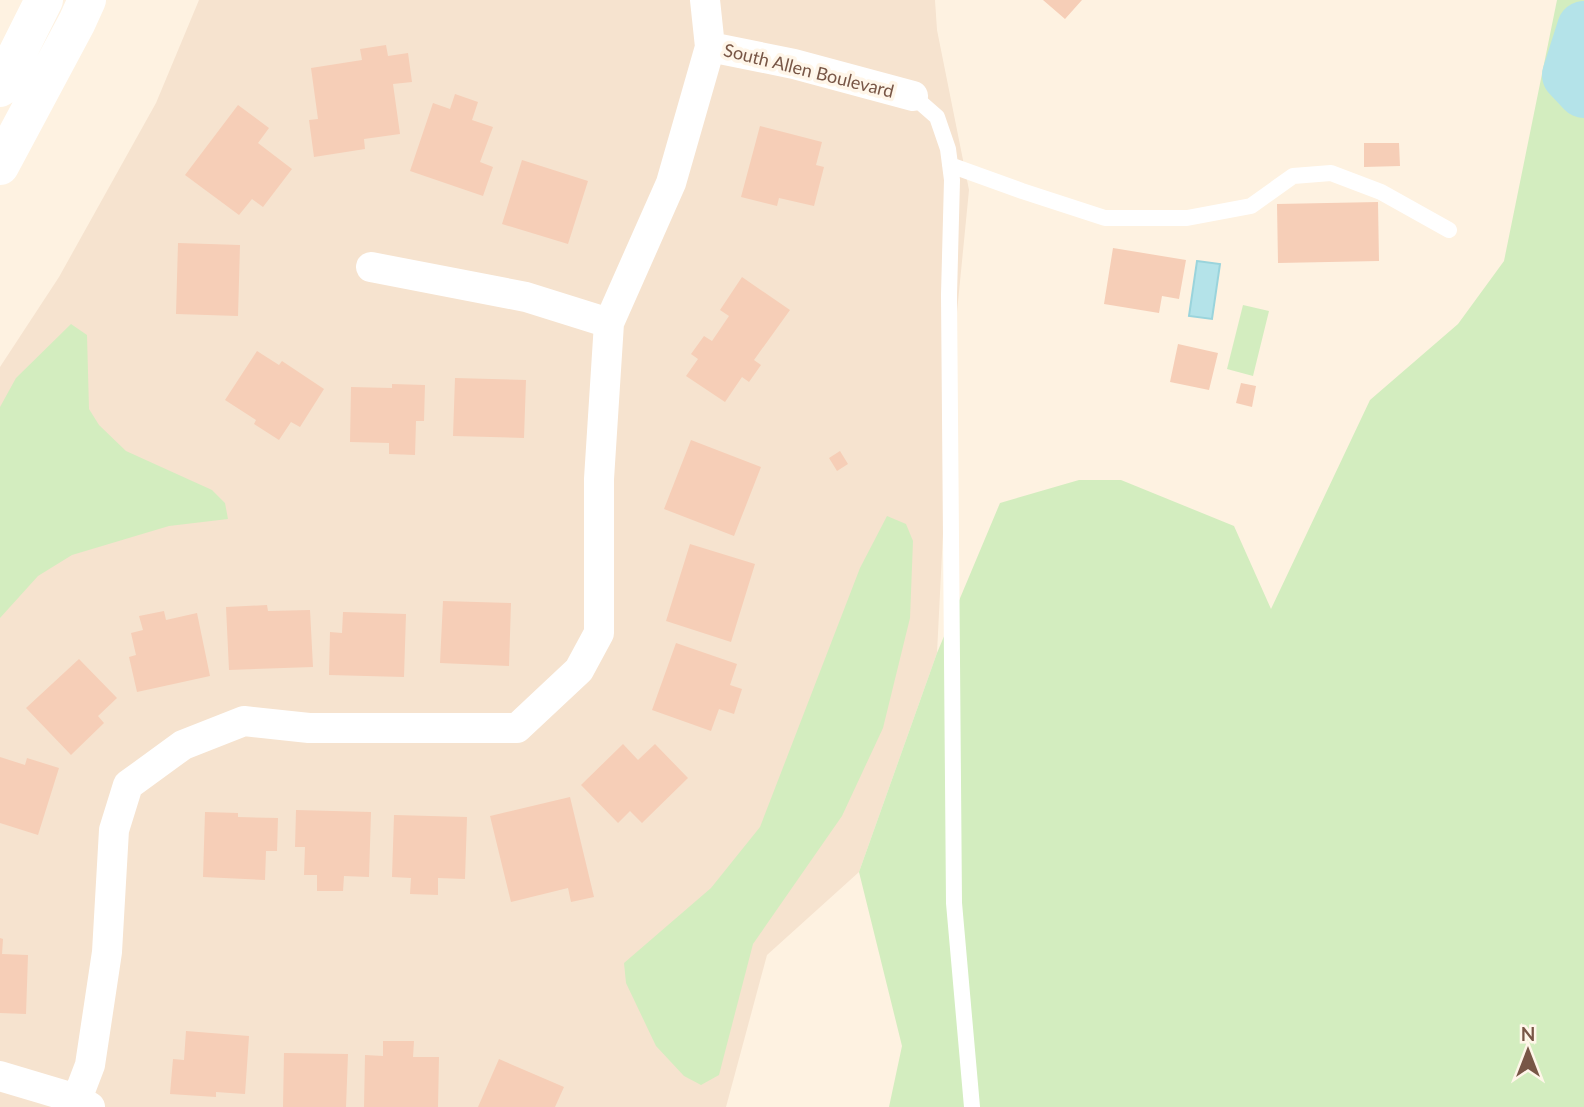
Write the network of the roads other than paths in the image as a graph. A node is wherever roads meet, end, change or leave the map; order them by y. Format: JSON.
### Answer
{"nodes":[{"id":1,"x":44,"y":0,"type":"edge"},
{"id":2,"x":87,"y":0,"type":"edge"},
{"id":3,"x":705,"y":0,"type":"edge"},
{"id":4,"x":710,"y":47,"type":"junction"},
{"id":5,"x":0,"y":88,"type":"edge"},
{"id":6,"x":913,"y":96,"type":"joint"},
{"id":7,"x":950,"y":165,"type":"junction"},
{"id":8,"x":0,"y":166,"type":"edge"},
{"id":9,"x":1449,"y":230,"type":"dead end"},
{"id":10,"x":372,"y":267,"type":"dead end"},
{"id":11,"x":609,"y":323,"type":"junction"},
{"id":12,"x":0,"y":1076,"type":"edge"},
{"id":13,"x":83,"y":1103,"type":"edge"},
{"id":14,"x":972,"y":1107,"type":"edge"}],
"edges":[{"from":1,"to":5,"type":"main road"},
{"from":2,"to":8,"type":"main road"},
{"from":3,"to":4,"type":"street","name":"South Allen Boulevard"},
{"from":4,"to":6,"type":"street","name":"South Allen Boulevard"},
{"from":4,"to":11,"type":"street"},
{"from":6,"to":7,"type":"lane"},
{"from":7,"to":9,"type":"lane"},
{"from":7,"to":14,"type":"lane"},
{"from":10,"to":11,"type":"street"},
{"from":11,"to":13,"type":"street"},
{"from":12,"to":13,"type":"street"}]}
